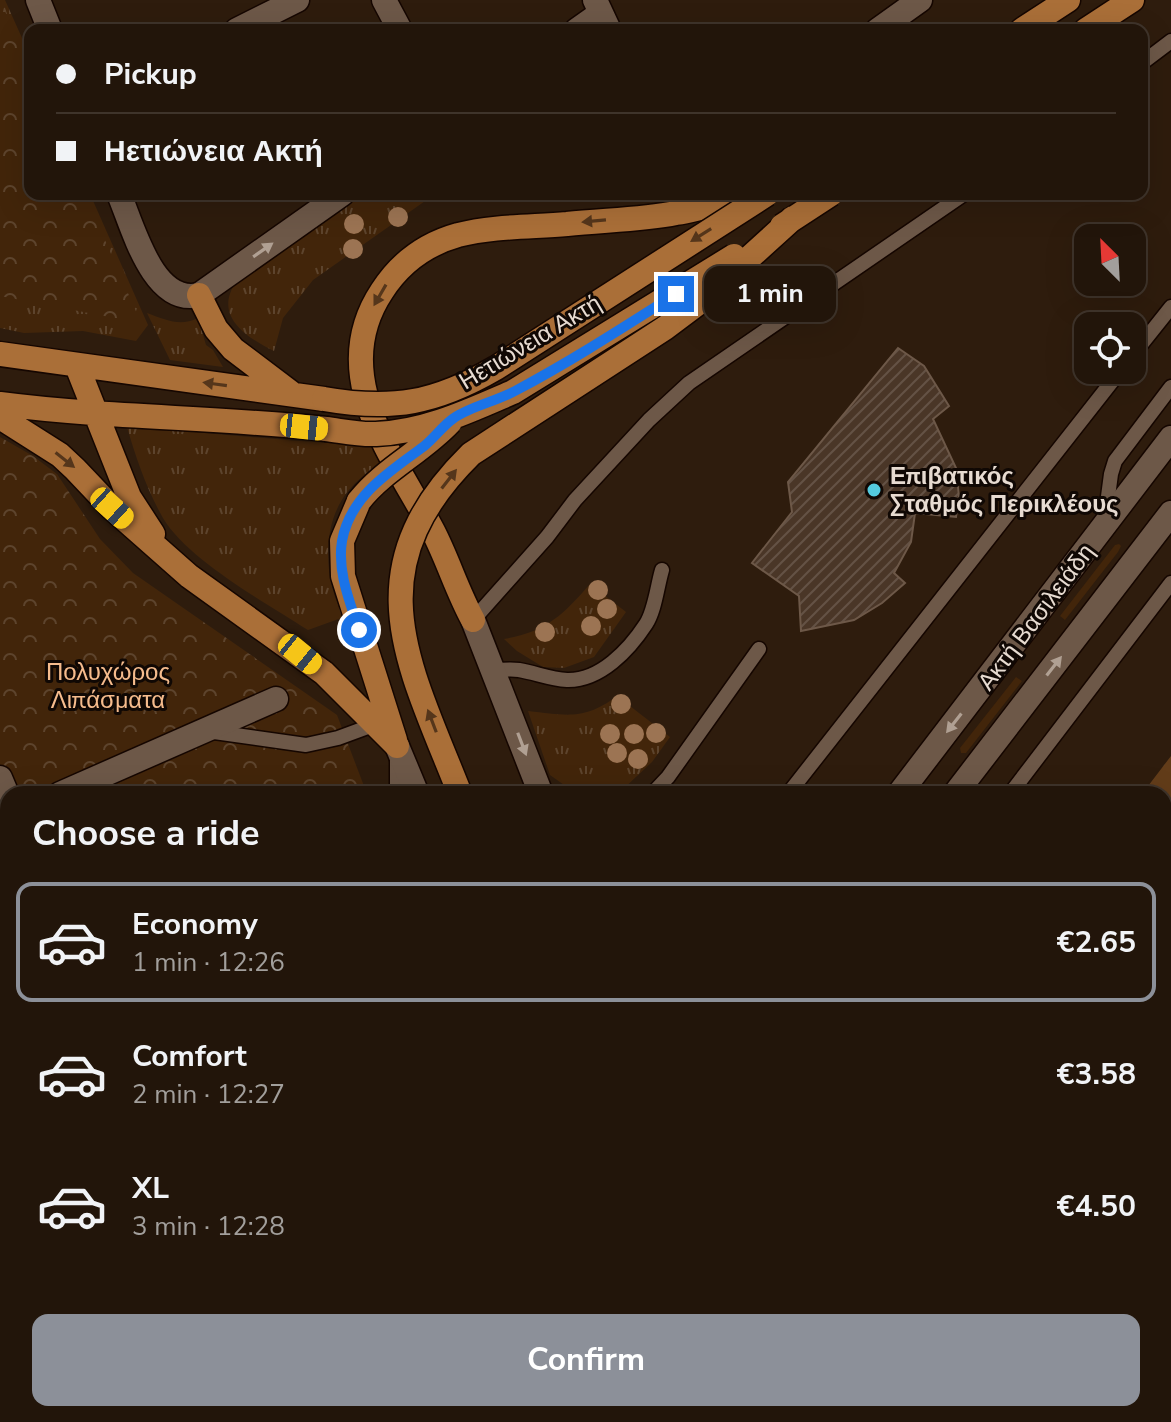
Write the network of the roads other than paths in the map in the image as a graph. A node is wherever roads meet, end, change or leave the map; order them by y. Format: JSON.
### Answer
{"nodes":[{"id":1,"x":38,"y":0,"type":"edge"},
{"id":2,"x":297,"y":0,"type":"edge"},
{"id":3,"x":384,"y":0,"type":"edge"},
{"id":4,"x":920,"y":0,"type":"edge"},
{"id":5,"x":1068,"y":0,"type":"edge"},
{"id":6,"x":1132,"y":0,"type":"edge"},
{"id":7,"x":48,"y":24,"type":"edge"},
{"id":8,"x":249,"y":24,"type":"edge"},
{"id":9,"x":397,"y":24,"type":"edge"},
{"id":10,"x":886,"y":24,"type":"edge"},
{"id":11,"x":1031,"y":24,"type":"edge"},
{"id":12,"x":1095,"y":24,"type":"edge"},
{"id":13,"x":1171,"y":41,"type":"edge"},
{"id":14,"x":1148,"y":58,"type":"edge"},
{"id":15,"x":122,"y":200,"type":"edge"},
{"id":16,"x":729,"y":200,"type":"edge"},
{"id":17,"x":758,"y":200,"type":"edge"},
{"id":18,"x":822,"y":200,"type":"edge"},
{"id":19,"x":955,"y":200,"type":"edge"},
{"id":20,"x":316,"y":202,"type":"edge"},
{"id":21,"x":793,"y":218,"type":"junction"},
{"id":22,"x":199,"y":295,"type":"junction"},
{"id":23,"x":1171,"y":307,"type":"edge"},
{"id":24,"x":1146,"y":338,"type":"edge"},
{"id":25,"x":0,"y":354,"type":"edge"},
{"id":26,"x":77,"y":366,"type":"junction"},
{"id":27,"x":1110,"y":384,"type":"edge"},
{"id":28,"x":1171,"y":387,"type":"edge"},
{"id":29,"x":292,"y":394,"type":"junction"},
{"id":30,"x":0,"y":404,"type":"edge"},
{"id":31,"x":98,"y":414,"type":"junction"},
{"id":32,"x":0,"y":417,"type":"edge"},
{"id":33,"x":454,"y":417,"type":"junction"},
{"id":34,"x":1171,"y":438,"type":"edge"},
{"id":35,"x":1171,"y":513,"type":"edge"},
{"id":36,"x":1104,"y":527,"type":"junction"},
{"id":37,"x":166,"y":556,"type":"junction"},
{"id":38,"x":662,"y":570,"type":"dead end"},
{"id":39,"x":1171,"y":583,"type":"edge"},
{"id":40,"x":473,"y":620,"type":"junction"},
{"id":41,"x":759,"y":649,"type":"dead end"},
{"id":42,"x":494,"y":670,"type":"junction"},
{"id":43,"x":276,"y":699,"type":"dead end"},
{"id":44,"x":376,"y":724,"type":"junction"},
{"id":45,"x":203,"y":730,"type":"junction"},
{"id":46,"x":397,"y":746,"type":"junction"},
{"id":47,"x":78,"y":786,"type":"edge"},
{"id":48,"x":397,"y":786,"type":"edge"},
{"id":49,"x":414,"y":786,"type":"edge"},
{"id":50,"x":457,"y":786,"type":"edge"},
{"id":51,"x":541,"y":786,"type":"edge"},
{"id":52,"x":660,"y":786,"type":"edge"},
{"id":53,"x":794,"y":786,"type":"edge"},
{"id":54,"x":905,"y":786,"type":"edge"},
{"id":55,"x":961,"y":786,"type":"edge"},
{"id":56,"x":1016,"y":786,"type":"edge"}],
"edges":[{"from":1,"to":7,"type":"street"},
{"from":2,"to":8,"type":"street"},
{"from":3,"to":9,"type":"street"},
{"from":4,"to":10,"type":"street"},
{"from":5,"to":11,"type":"main road"},
{"from":6,"to":12,"type":"main road"},
{"from":13,"to":14,"type":"lane"},
{"from":15,"to":22,"type":"street"},
{"from":16,"to":40,"type":"main road","one_way":true},
{"from":17,"to":29,"type":"main road","name":"Ηετιώνεια Ακτή","one_way":true,"bridge":true},
{"from":18,"to":21,"type":"main road","name":"Ηετιώνεια Ακτή","bridge":true},
{"from":19,"to":40,"type":"lane"},
{"from":22,"to":20,"type":"street","one_way":true},
{"from":21,"to":33,"type":"main road","name":"Ηετιώνεια Ακτή","bridge":true},
{"from":50,"to":21,"type":"main road","one_way":true,"bridge":true},
{"from":22,"to":29,"type":"main road"},
{"from":23,"to":24,"type":"lane"},
{"from":25,"to":26,"type":"main road","name":"Ηετιώνεια Ακτή"},
{"from":29,"to":26,"type":"main road","name":"Ηετιώνεια Ακτή","one_way":true},
{"from":26,"to":31,"type":"main road"},
{"from":27,"to":53,"type":"lane"},
{"from":28,"to":36,"type":"lane"},
{"from":30,"to":31,"type":"main road","name":"Ηετιώνεια Ακτή"},
{"from":31,"to":33,"type":"main road","name":"Ηετιώνεια Ακτή","bridge":true},
{"from":31,"to":37,"type":"main road"},
{"from":32,"to":37,"type":"main road","one_way":true},
{"from":33,"to":46,"type":"main road","bridge":true},
{"from":34,"to":36,"type":"street","name":"Ακτή Βασιλειάδη"},
{"from":55,"to":35,"type":"street","name":"Ακτή Βασιλειάδη","one_way":true},
{"from":36,"to":54,"type":"street","name":"Ακτή Βασιλειάδη","one_way":true},
{"from":37,"to":44,"type":"main road"},
{"from":38,"to":42,"type":"lane"},
{"from":39,"to":56,"type":"lane"},
{"from":40,"to":42,"type":"street"},
{"from":41,"to":52,"type":"lane"},
{"from":42,"to":51,"type":"street","one_way":true},
{"from":43,"to":45,"type":"street"},
{"from":44,"to":45,"type":"lane"},
{"from":44,"to":46,"type":"main road"},
{"from":45,"to":47,"type":"street"},
{"from":46,"to":48,"type":"lane"},
{"from":46,"to":49,"type":"street"}]}
